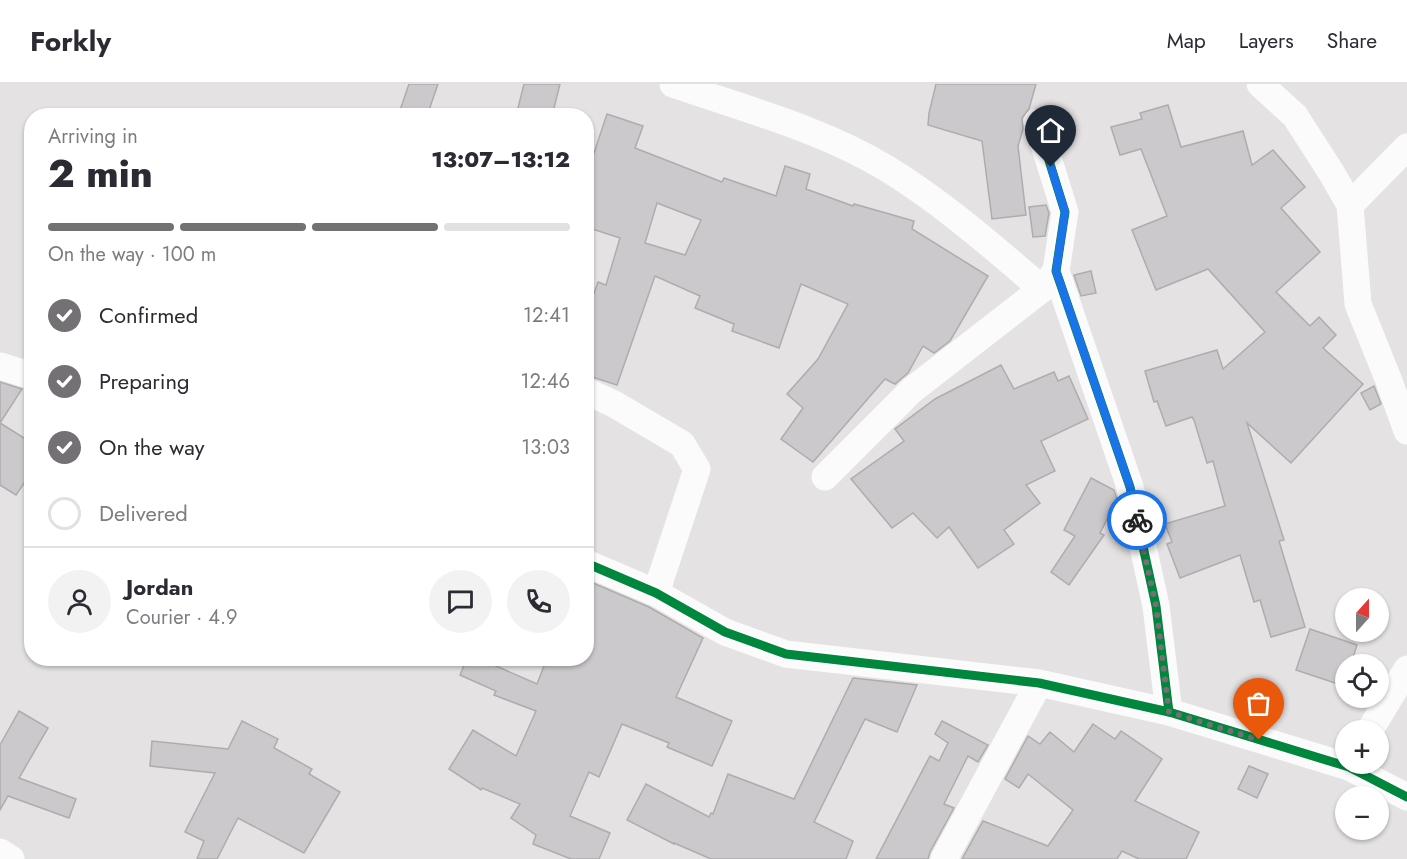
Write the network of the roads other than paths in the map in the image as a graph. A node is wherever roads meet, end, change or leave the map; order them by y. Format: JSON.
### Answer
{"nodes":[{"id":1,"x":674,"y":84,"type":"edge"},
{"id":2,"x":1260,"y":84,"type":"edge"},
{"id":3,"x":1037,"y":122,"type":"dead end"},
{"id":4,"x":1407,"y":147,"type":"edge"},
{"id":5,"x":1350,"y":205,"type":"junction"},
{"id":6,"x":1049,"y":280,"type":"junction"},
{"id":7,"x":0,"y":366,"type":"edge"},
{"id":8,"x":24,"y":374,"type":"edge"},
{"id":9,"x":594,"y":395,"type":"edge"},
{"id":10,"x":1407,"y":431,"type":"edge"},
{"id":11,"x":825,"y":477,"type":"dead end"},
{"id":12,"x":594,"y":567,"type":"edge"},
{"id":13,"x":656,"y":593,"type":"junction"},
{"id":14,"x":1407,"y":669,"type":"edge"},
{"id":15,"x":1039,"y":682,"type":"junction"},
{"id":16,"x":1169,"y":712,"type":"junction"},
{"id":17,"x":1376,"y":720,"type":"edge"},
{"id":18,"x":1335,"y":761,"type":"edge"},
{"id":19,"x":1366,"y":774,"type":"edge"},
{"id":20,"x":1407,"y":797,"type":"edge"},
{"id":21,"x":0,"y":852,"type":"edge"},
{"id":22,"x":11,"y":859,"type":"edge"},
{"id":23,"x":944,"y":859,"type":"edge"}],
"edges":[{"from":1,"to":6,"type":"street"},
{"from":2,"to":5,"type":"street"},
{"from":3,"to":6,"type":"street"},
{"from":4,"to":5,"type":"street"},
{"from":5,"to":10,"type":"street"},
{"from":6,"to":11,"type":"street"},
{"from":6,"to":16,"type":"street"},
{"from":7,"to":8,"type":"street"},
{"from":9,"to":13,"type":"street"},
{"from":12,"to":13,"type":"street"},
{"from":13,"to":15,"type":"street"},
{"from":14,"to":17,"type":"street"},
{"from":15,"to":16,"type":"street"},
{"from":15,"to":23,"type":"street"},
{"from":16,"to":18,"type":"street"},
{"from":19,"to":20,"type":"street"},
{"from":21,"to":22,"type":"street"}]}
